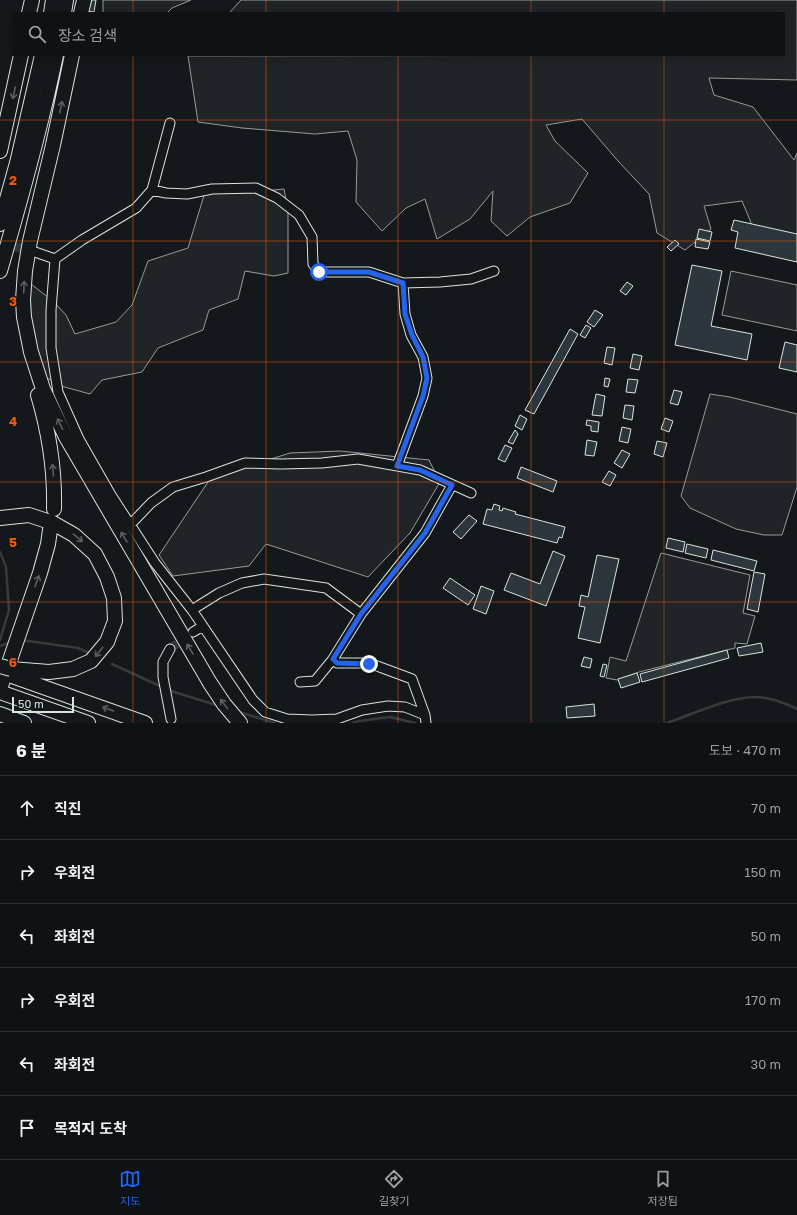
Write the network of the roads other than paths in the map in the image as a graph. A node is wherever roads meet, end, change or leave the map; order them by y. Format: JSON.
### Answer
{"nodes":[{"id":1,"x":32,"y":0,"type":"edge"},
{"id":2,"x":53,"y":0,"type":"edge"},
{"id":3,"x":66,"y":0,"type":"edge"},
{"id":4,"x":84,"y":0,"type":"edge"},
{"id":5,"x":29,"y":12,"type":"edge"},
{"id":6,"x":51,"y":12,"type":"edge"},
{"id":7,"x":64,"y":12,"type":"edge"},
{"id":8,"x":81,"y":12,"type":"edge"},
{"id":9,"x":21,"y":56,"type":"edge"},
{"id":10,"x":42,"y":56,"type":"edge"},
{"id":11,"x":56,"y":56,"type":"edge"},
{"id":12,"x":72,"y":56,"type":"edge"},
{"id":13,"x":170,"y":123,"type":"dead end"},
{"id":14,"x":0,"y":151,"type":"edge"},
{"id":15,"x":152,"y":190,"type":"junction"},
{"id":16,"x":0,"y":224,"type":"edge"},
{"id":17,"x":35,"y":252,"type":"tunnel mouth"},
{"id":18,"x":55,"y":259,"type":"junction"},
{"id":19,"x":0,"y":271,"type":"edge"},
{"id":20,"x":494,"y":271,"type":"dead end"},
{"id":21,"x":403,"y":283,"type":"junction"},
{"id":22,"x":24,"y":317,"type":"junction"},
{"id":23,"x":397,"y":466,"type":"junction"},
{"id":24,"x":452,"y":485,"type":"junction"},
{"id":25,"x":471,"y":493,"type":"dead end"},
{"id":26,"x":54,"y":509,"type":"dead end"},
{"id":27,"x":1,"y":518,"type":"edge"},
{"id":28,"x":130,"y":525,"type":"junction"},
{"id":29,"x":50,"y":530,"type":"dead end"},
{"id":30,"x":192,"y":610,"type":"junction"},
{"id":31,"x":361,"y":614,"type":"junction"},
{"id":32,"x":203,"y":626,"type":"junction"},
{"id":33,"x":193,"y":632,"type":"tunnel mouth"},
{"id":34,"x":170,"y":649,"type":"tunnel mouth"},
{"id":35,"x":333,"y":659,"type":"junction"},
{"id":36,"x":5,"y":670,"type":"edge"},
{"id":37,"x":300,"y":682,"type":"dead end"},
{"id":38,"x":1,"y":691,"type":"edge"},
{"id":39,"x":0,"y":714,"type":"edge"},
{"id":40,"x":171,"y":719,"type":"dead end"},
{"id":41,"x":426,"y":719,"type":"edge"},
{"id":42,"x":24,"y":723,"type":"edge"},
{"id":43,"x":88,"y":723,"type":"edge"},
{"id":44,"x":145,"y":723,"type":"edge"},
{"id":45,"x":240,"y":723,"type":"edge"}],
"edges":[{"from":1,"to":5,"type":"highway"},
{"from":2,"to":6,"type":"highway"},
{"from":3,"to":7,"type":"highway"},
{"from":4,"to":8,"type":"highway"},
{"from":9,"to":14,"type":"highway","one_way":true},
{"from":10,"to":16,"type":"highway"},
{"from":11,"to":19,"type":"highway"},
{"from":22,"to":12,"type":"highway","one_way":true},
{"from":13,"to":15,"type":"street"},
{"from":15,"to":18,"type":"street"},
{"from":15,"to":21,"type":"street"},
{"from":17,"to":18,"type":"street"},
{"from":18,"to":28,"type":"street"},
{"from":20,"to":21,"type":"street"},
{"from":21,"to":23,"type":"street"},
{"from":26,"to":22,"type":"highway","one_way":true},
{"from":45,"to":22,"type":"highway","one_way":true},
{"from":23,"to":24,"type":"street"},
{"from":23,"to":28,"type":"street"},
{"from":24,"to":25,"type":"street"},
{"from":24,"to":31,"type":"street"},
{"from":27,"to":36,"type":"highway","one_way":true},
{"from":28,"to":30,"type":"street"},
{"from":38,"to":29,"type":"highway","one_way":true},
{"from":30,"to":31,"type":"street"},
{"from":30,"to":32,"type":"street"},
{"from":31,"to":35,"type":"street"},
{"from":32,"to":33,"type":"street"},
{"from":32,"to":41,"type":"street"},
{"from":34,"to":40,"type":"street"},
{"from":35,"to":37,"type":"street"},
{"from":35,"to":41,"type":"street"},
{"from":44,"to":36,"type":"highway","one_way":true},
{"from":38,"to":43,"type":"highway"},
{"from":39,"to":42,"type":"highway"}]}
